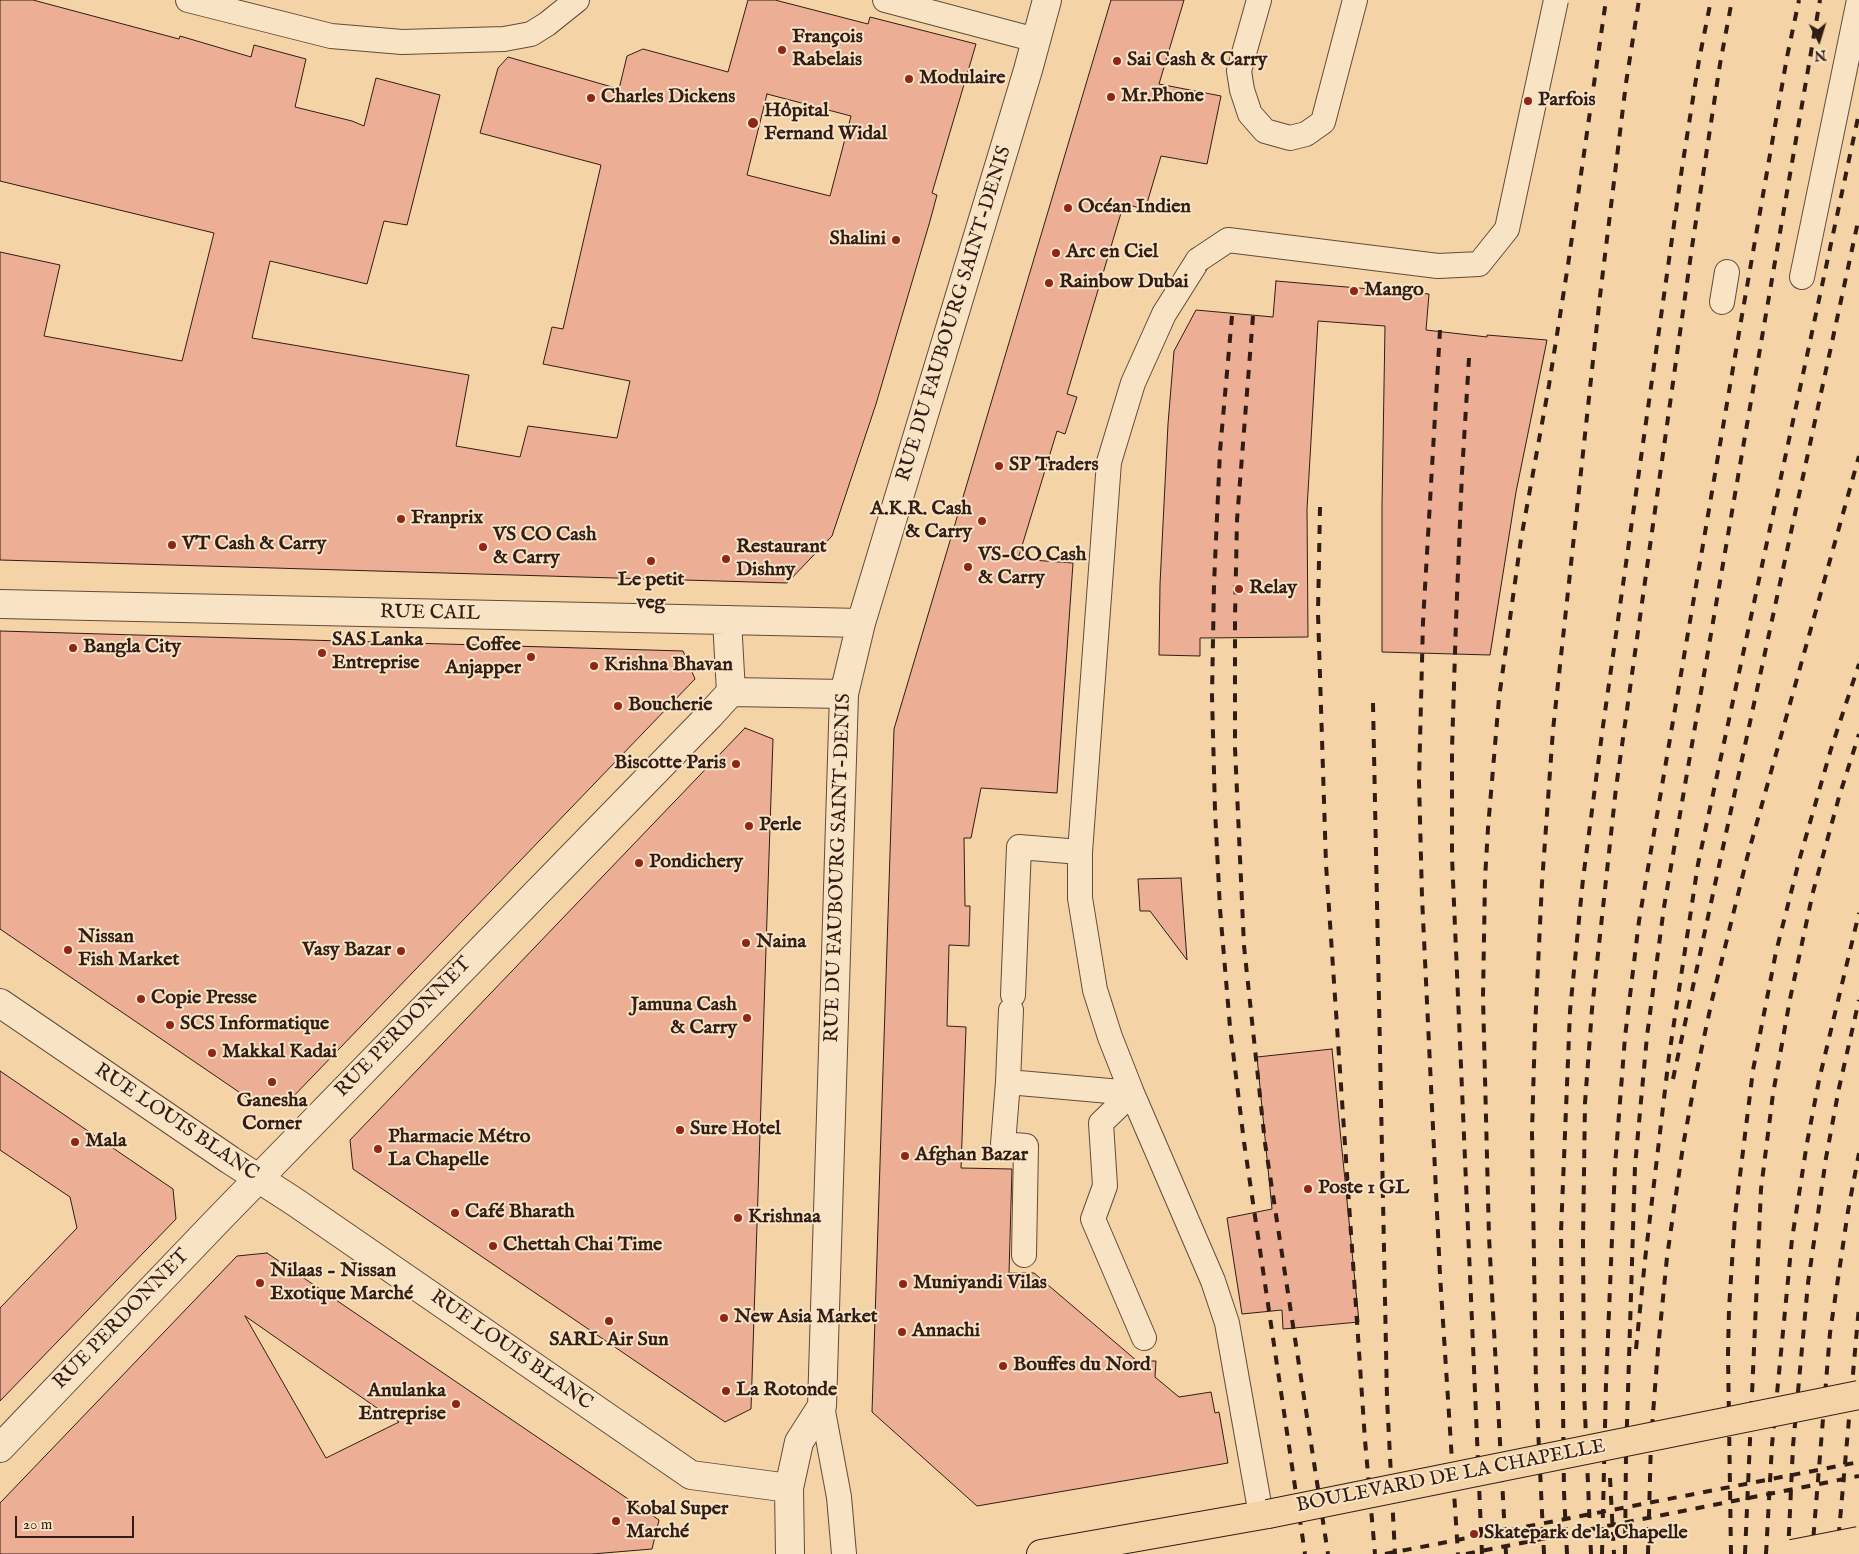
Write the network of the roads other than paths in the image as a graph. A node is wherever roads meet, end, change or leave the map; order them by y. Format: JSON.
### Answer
{"nodes":[{"id":1,"x":188,"y":0,"type":"edge"},
{"id":2,"x":577,"y":0,"type":"edge"},
{"id":3,"x":885,"y":0,"type":"edge"},
{"id":4,"x":1047,"y":0,"type":"edge"},
{"id":5,"x":1259,"y":0,"type":"edge"},
{"id":6,"x":1355,"y":0,"type":"edge"},
{"id":7,"x":1556,"y":0,"type":"edge"},
{"id":8,"x":1859,"y":0,"type":"edge"},
{"id":9,"x":1036,"y":40,"type":"junction"},
{"id":10,"x":1726,"y":272,"type":"dead end"},
{"id":11,"x":1802,"y":277,"type":"dead end"},
{"id":12,"x":1722,"y":302,"type":"dead end"},
{"id":13,"x":0,"y":604,"type":"edge"},
{"id":14,"x":727,"y":620,"type":"junction"},
{"id":15,"x":861,"y":623,"type":"junction"},
{"id":16,"x":730,"y":692,"type":"junction"},
{"id":17,"x":844,"y":694,"type":"junction"},
{"id":18,"x":1080,"y":852,"type":"junction"},
{"id":19,"x":0,"y":1003,"type":"edge"},
{"id":20,"x":1008,"y":1082,"type":"junction"},
{"id":21,"x":1132,"y":1093,"type":"junction"},
{"id":22,"x":258,"y":1178,"type":"junction"},
{"id":23,"x":1024,"y":1255,"type":"dead end"},
{"id":24,"x":1144,"y":1338,"type":"dead end"},
{"id":25,"x":1859,"y":1396,"type":"edge"},
{"id":26,"x":822,"y":1406,"type":"junction"},
{"id":27,"x":0,"y":1448,"type":"edge"},
{"id":28,"x":789,"y":1488,"type":"junction"},
{"id":29,"x":1265,"y":1515,"type":"junction"},
{"id":30,"x":1859,"y":1541,"type":"edge"},
{"id":31,"x":790,"y":1554,"type":"edge"},
{"id":32,"x":844,"y":1554,"type":"edge"},
{"id":33,"x":1041,"y":1554,"type":"edge"},
{"id":34,"x":1792,"y":1554,"type":"edge"}],
"edges":[{"from":1,"to":2,"type":"lane"},
{"from":3,"to":9,"type":"lane"},
{"from":4,"to":9,"type":"street","name":"RUE DU FAUBOURG SAINT-DENIS"},
{"from":5,"to":6,"type":"lane"},
{"from":7,"to":18,"type":"lane","bridge":true},
{"from":8,"to":11,"type":"lane"},
{"from":9,"to":15,"type":"street","name":"RUE DU FAUBOURG SAINT-DENIS"},
{"from":10,"to":12,"type":"lane"},
{"from":13,"to":14,"type":"street","name":"RUE CAIL"},
{"from":14,"to":15,"type":"street","name":"RUE CAIL"},
{"from":14,"to":16,"type":"street"},
{"from":15,"to":17,"type":"street","name":"RUE DU FAUBOURG SAINT-DENIS"},
{"from":16,"to":17,"type":"street"},
{"from":16,"to":22,"type":"street","name":"RUE PERDONNET"},
{"from":17,"to":26,"type":"street","name":"RUE DU FAUBOURG SAINT-DENIS"},
{"from":18,"to":20,"type":"lane"},
{"from":18,"to":21,"type":"lane"},
{"from":19,"to":22,"type":"street","name":"RUE LOUIS BLANC"},
{"from":20,"to":21,"type":"lane"},
{"from":20,"to":23,"type":"lane"},
{"from":21,"to":24,"type":"lane"},
{"from":21,"to":29,"type":"lane"},
{"from":22,"to":27,"type":"street","name":"RUE PERDONNET"},
{"from":22,"to":28,"type":"street","name":"RUE LOUIS BLANC"},
{"from":25,"to":29,"type":"main road","name":"BOULEVARD DE LA CHAPELLE","bridge":true},
{"from":26,"to":28,"type":"street"},
{"from":26,"to":32,"type":"lane","name":"RUE DU FAUBOURG SAINT-DENIS"},
{"from":28,"to":31,"type":"street"},
{"from":29,"to":33,"type":"main road","name":"BOULEVARD DE LA CHAPELLE"},
{"from":30,"to":34,"type":"main road","bridge":true}]}
